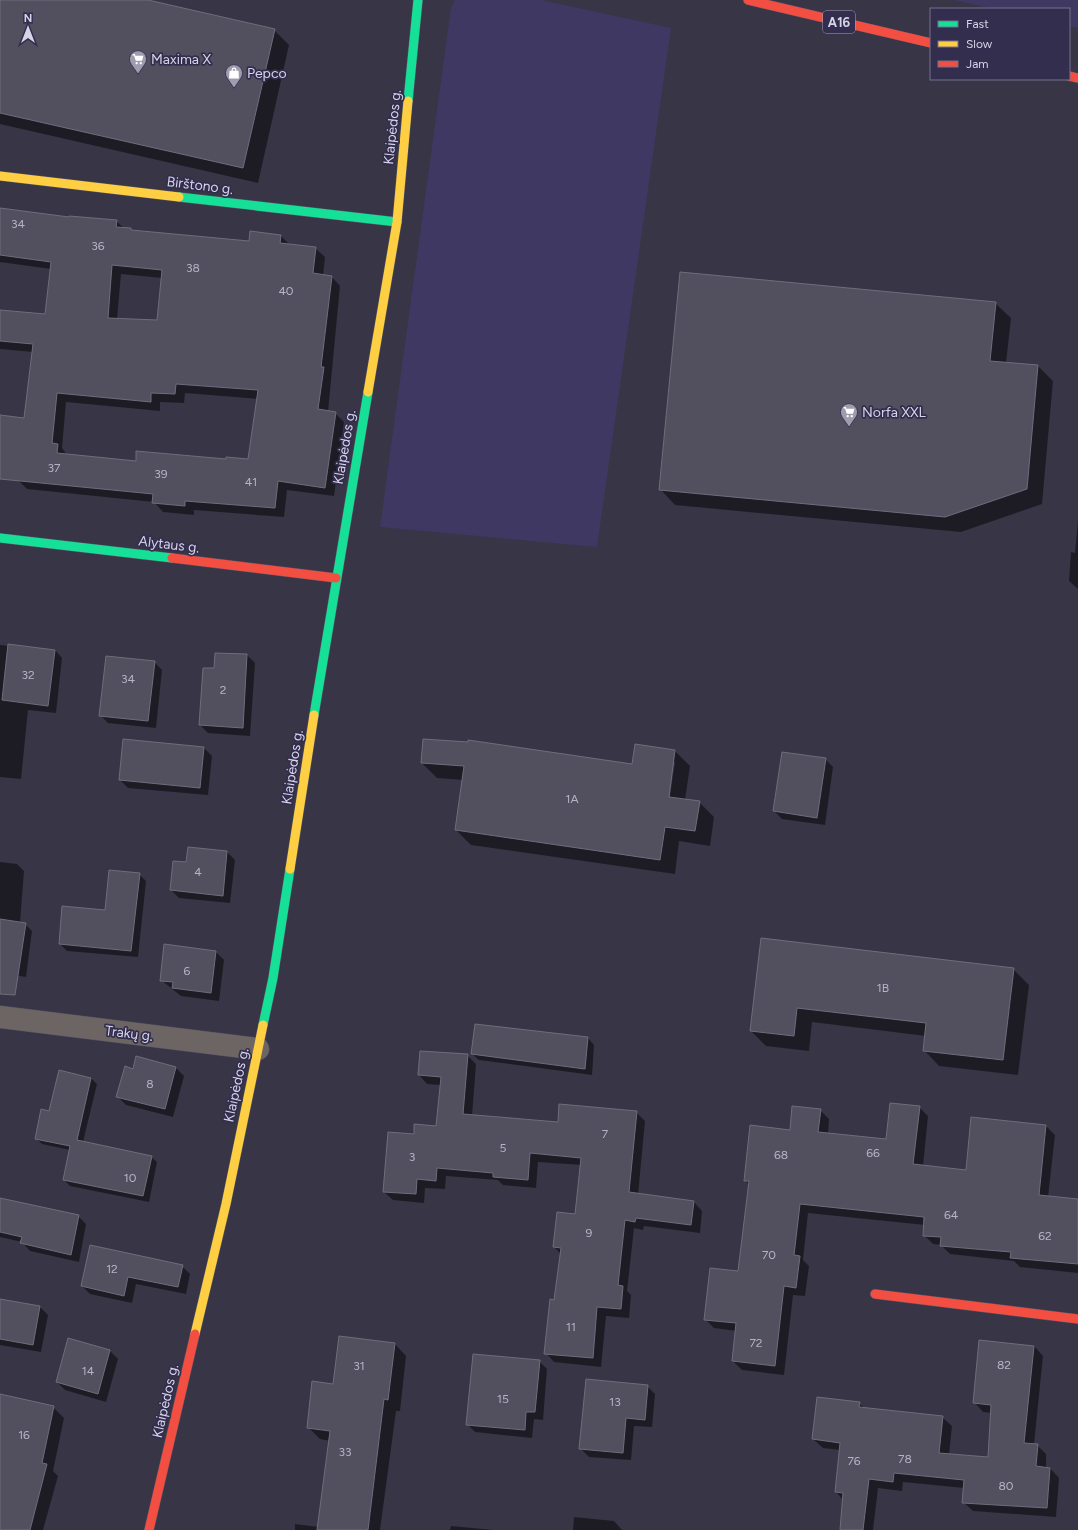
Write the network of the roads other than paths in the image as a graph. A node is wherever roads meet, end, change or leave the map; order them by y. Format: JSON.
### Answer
{"nodes":[{"id":1,"x":418,"y":0,"type":"edge"},
{"id":2,"x":748,"y":0,"type":"edge"},
{"id":3,"x":930,"y":43,"type":"edge"},
{"id":4,"x":0,"y":176,"type":"edge"},
{"id":5,"x":397,"y":222,"type":"junction"},
{"id":6,"x":0,"y":538,"type":"edge"},
{"id":7,"x":336,"y":578,"type":"junction"},
{"id":8,"x":0,"y":1017,"type":"edge"},
{"id":9,"x":258,"y":1049,"type":"junction"},
{"id":10,"x":876,"y":1294,"type":"dead end"},
{"id":11,"x":1078,"y":1319,"type":"edge"},
{"id":12,"x":149,"y":1530,"type":"edge"}],
"edges":[{"from":1,"to":5,"type":"main road","name":"Klaipėdos g."},
{"from":2,"to":3,"type":"main road","number":"A16"},
{"from":4,"to":5,"type":"main road","name":"Birštono g."},
{"from":5,"to":7,"type":"main road","name":"Klaipėdos g."},
{"from":6,"to":7,"type":"main road","name":"Alytaus g."},
{"from":7,"to":9,"type":"main road","name":"Klaipėdos g."},
{"from":8,"to":9,"type":"street","name":"Trakų g."},
{"from":9,"to":12,"type":"main road","name":"Klaipėdos g."},
{"from":10,"to":11,"type":"main road"}]}
